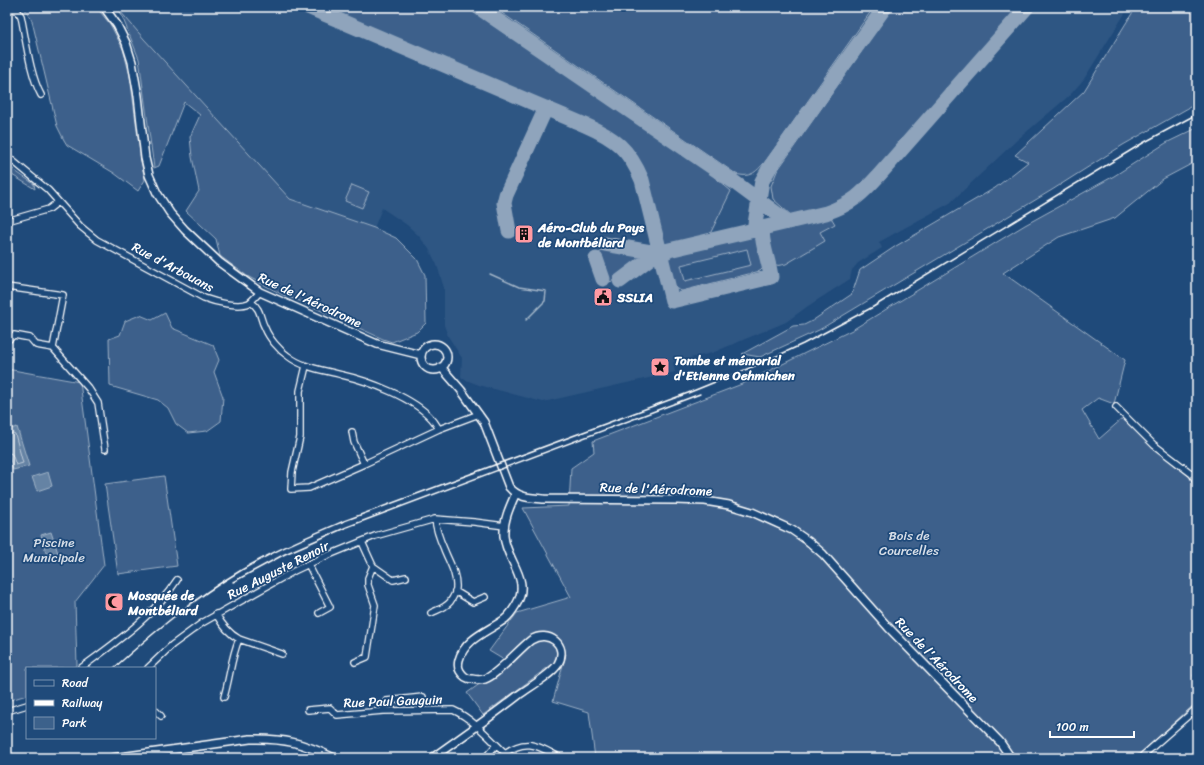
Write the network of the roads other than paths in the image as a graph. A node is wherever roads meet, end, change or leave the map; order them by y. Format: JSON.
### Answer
{"nodes":[{"id":1,"x":104,"y":7,"type":"edge"},
{"id":2,"x":7,"y":9,"type":"edge"},
{"id":3,"x":41,"y":95,"type":"dead end"},
{"id":4,"x":7,"y":156,"type":"edge"},
{"id":5,"x":58,"y":202,"type":"junction"},
{"id":6,"x":7,"y":221,"type":"edge"},
{"id":7,"x":7,"y":287,"type":"edge"},
{"id":8,"x":260,"y":292,"type":"junction"},
{"id":9,"x":251,"y":302,"type":"junction"},
{"id":10,"x":7,"y":341,"type":"edge"},
{"id":11,"x":54,"y":348,"type":"junction"},
{"id":12,"x":421,"y":355,"type":"junction"},
{"id":13,"x":306,"y":366,"type":"junction"},
{"id":14,"x":441,"y":367,"type":"junction"},
{"id":15,"x":1116,"y":407,"type":"dead end"},
{"id":16,"x":479,"y":414,"type":"junction"},
{"id":17,"x":439,"y":429,"type":"junction"},
{"id":18,"x":352,"y":432,"type":"dead end"},
{"id":19,"x":105,"y":449,"type":"dead end"},
{"id":20,"x":364,"y":464,"type":"junction"},
{"id":21,"x":1197,"y":483,"type":"edge"},
{"id":22,"x":516,"y":493,"type":"junction"},
{"id":23,"x":435,"y":519,"type":"junction"},
{"id":24,"x":505,"y":526,"type":"junction"},
{"id":25,"x":362,"y":542,"type":"junction"},
{"id":26,"x":308,"y":564,"type":"junction"},
{"id":27,"x":372,"y":566,"type":"junction"},
{"id":28,"x":406,"y":576,"type":"dead end"},
{"id":29,"x":177,"y":580,"type":"dead end"},
{"id":30,"x":455,"y":591,"type":"junction"},
{"id":31,"x":485,"y":597,"type":"dead end"},
{"id":32,"x":319,"y":613,"type":"dead end"},
{"id":33,"x":431,"y":613,"type":"dead end"},
{"id":34,"x":216,"y":614,"type":"junction"},
{"id":35,"x":239,"y":639,"type":"junction"},
{"id":36,"x":282,"y":654,"type":"dead end"},
{"id":37,"x":355,"y":662,"type":"dead end"},
{"id":38,"x":82,"y":667,"type":"edge"},
{"id":39,"x":149,"y":667,"type":"edge"},
{"id":40,"x":224,"y":697,"type":"dead end"},
{"id":41,"x":423,"y":697,"type":"dead end"},
{"id":42,"x":26,"y":705,"type":"edge"},
{"id":43,"x":1197,"y":708,"type":"edge"},
{"id":44,"x":308,"y":710,"type":"dead end"},
{"id":45,"x":7,"y":711,"type":"edge"},
{"id":46,"x":156,"y":711,"type":"edge"},
{"id":47,"x":383,"y":711,"type":"junction"},
{"id":48,"x":161,"y":716,"type":"dead end"},
{"id":49,"x":477,"y":726,"type":"junction"},
{"id":50,"x":496,"y":745,"type":"junction"},
{"id":51,"x":7,"y":747,"type":"edge"},
{"id":52,"x":318,"y":750,"type":"junction"},
{"id":53,"x":505,"y":753,"type":"junction"},
{"id":54,"x":8,"y":758,"type":"edge"},
{"id":55,"x":113,"y":758,"type":"edge"},
{"id":56,"x":328,"y":758,"type":"edge"},
{"id":57,"x":334,"y":758,"type":"edge"},
{"id":58,"x":432,"y":758,"type":"edge"},
{"id":59,"x":485,"y":758,"type":"edge"},
{"id":60,"x":510,"y":758,"type":"edge"},
{"id":61,"x":561,"y":758,"type":"edge"},
{"id":62,"x":1011,"y":758,"type":"edge"},
{"id":63,"x":1140,"y":758,"type":"edge"}],
"edges":[{"from":1,"to":8,"type":"street","name":"Rue de l'Aérodrome"},
{"from":2,"to":3,"type":"street"},
{"from":4,"to":5,"type":"street","name":"Rue d'Arbouans"},
{"from":5,"to":6,"type":"street"},
{"from":5,"to":9,"type":"street","name":"Rue d'Arbouans"},
{"from":7,"to":11,"type":"street"},
{"from":8,"to":9,"type":"street"},
{"from":8,"to":12,"type":"street","name":"Rue de l'Aérodrome"},
{"from":9,"to":13,"type":"street"},
{"from":10,"to":11,"type":"street"},
{"from":11,"to":19,"type":"street"},
{"from":12,"to":14,"type":"street"},
{"from":12,"to":14,"type":"street"},
{"from":13,"to":17,"type":"street"},
{"from":13,"to":20,"type":"street"},
{"from":14,"to":16,"type":"street"},
{"from":15,"to":21,"type":"street"},
{"from":16,"to":17,"type":"street"},
{"from":16,"to":22,"type":"street"},
{"from":17,"to":20,"type":"street"},
{"from":18,"to":20,"type":"street"},
{"from":22,"to":24,"type":"street"},
{"from":22,"to":62,"type":"street","name":"Rue de l'Aérodrome"},
{"from":23,"to":24,"type":"street","name":"Rue Auguste Renoir"},
{"from":23,"to":25,"type":"street","name":"Rue Auguste Renoir"},
{"from":23,"to":30,"type":"street"},
{"from":24,"to":49,"type":"street"},
{"from":25,"to":26,"type":"street","name":"Rue Auguste Renoir"},
{"from":25,"to":27,"type":"street"},
{"from":26,"to":32,"type":"street"},
{"from":26,"to":34,"type":"street","name":"Rue Auguste Renoir"},
{"from":27,"to":28,"type":"street"},
{"from":27,"to":37,"type":"street"},
{"from":29,"to":38,"type":"street"},
{"from":30,"to":31,"type":"street"},
{"from":30,"to":33,"type":"street"},
{"from":34,"to":35,"type":"street"},
{"from":34,"to":39,"type":"street","name":"Rue Auguste Renoir"},
{"from":35,"to":36,"type":"street"},
{"from":35,"to":40,"type":"street"},
{"from":41,"to":47,"type":"street"},
{"from":42,"to":45,"type":"street"},
{"from":43,"to":63,"type":"street"},
{"from":44,"to":47,"type":"street","name":"Rue Paul Gauguin"},
{"from":46,"to":48,"type":"street"},
{"from":47,"to":49,"type":"street","name":"Rue Paul Gauguin"},
{"from":49,"to":50,"type":"street"},
{"from":49,"to":58,"type":"street"},
{"from":50,"to":53,"type":"street"},
{"from":50,"to":59,"type":"street"},
{"from":51,"to":54,"type":"street"},
{"from":52,"to":55,"type":"street"},
{"from":52,"to":56,"type":"street"},
{"from":52,"to":57,"type":"street"},
{"from":53,"to":60,"type":"street"},
{"from":53,"to":61,"type":"street"}]}
